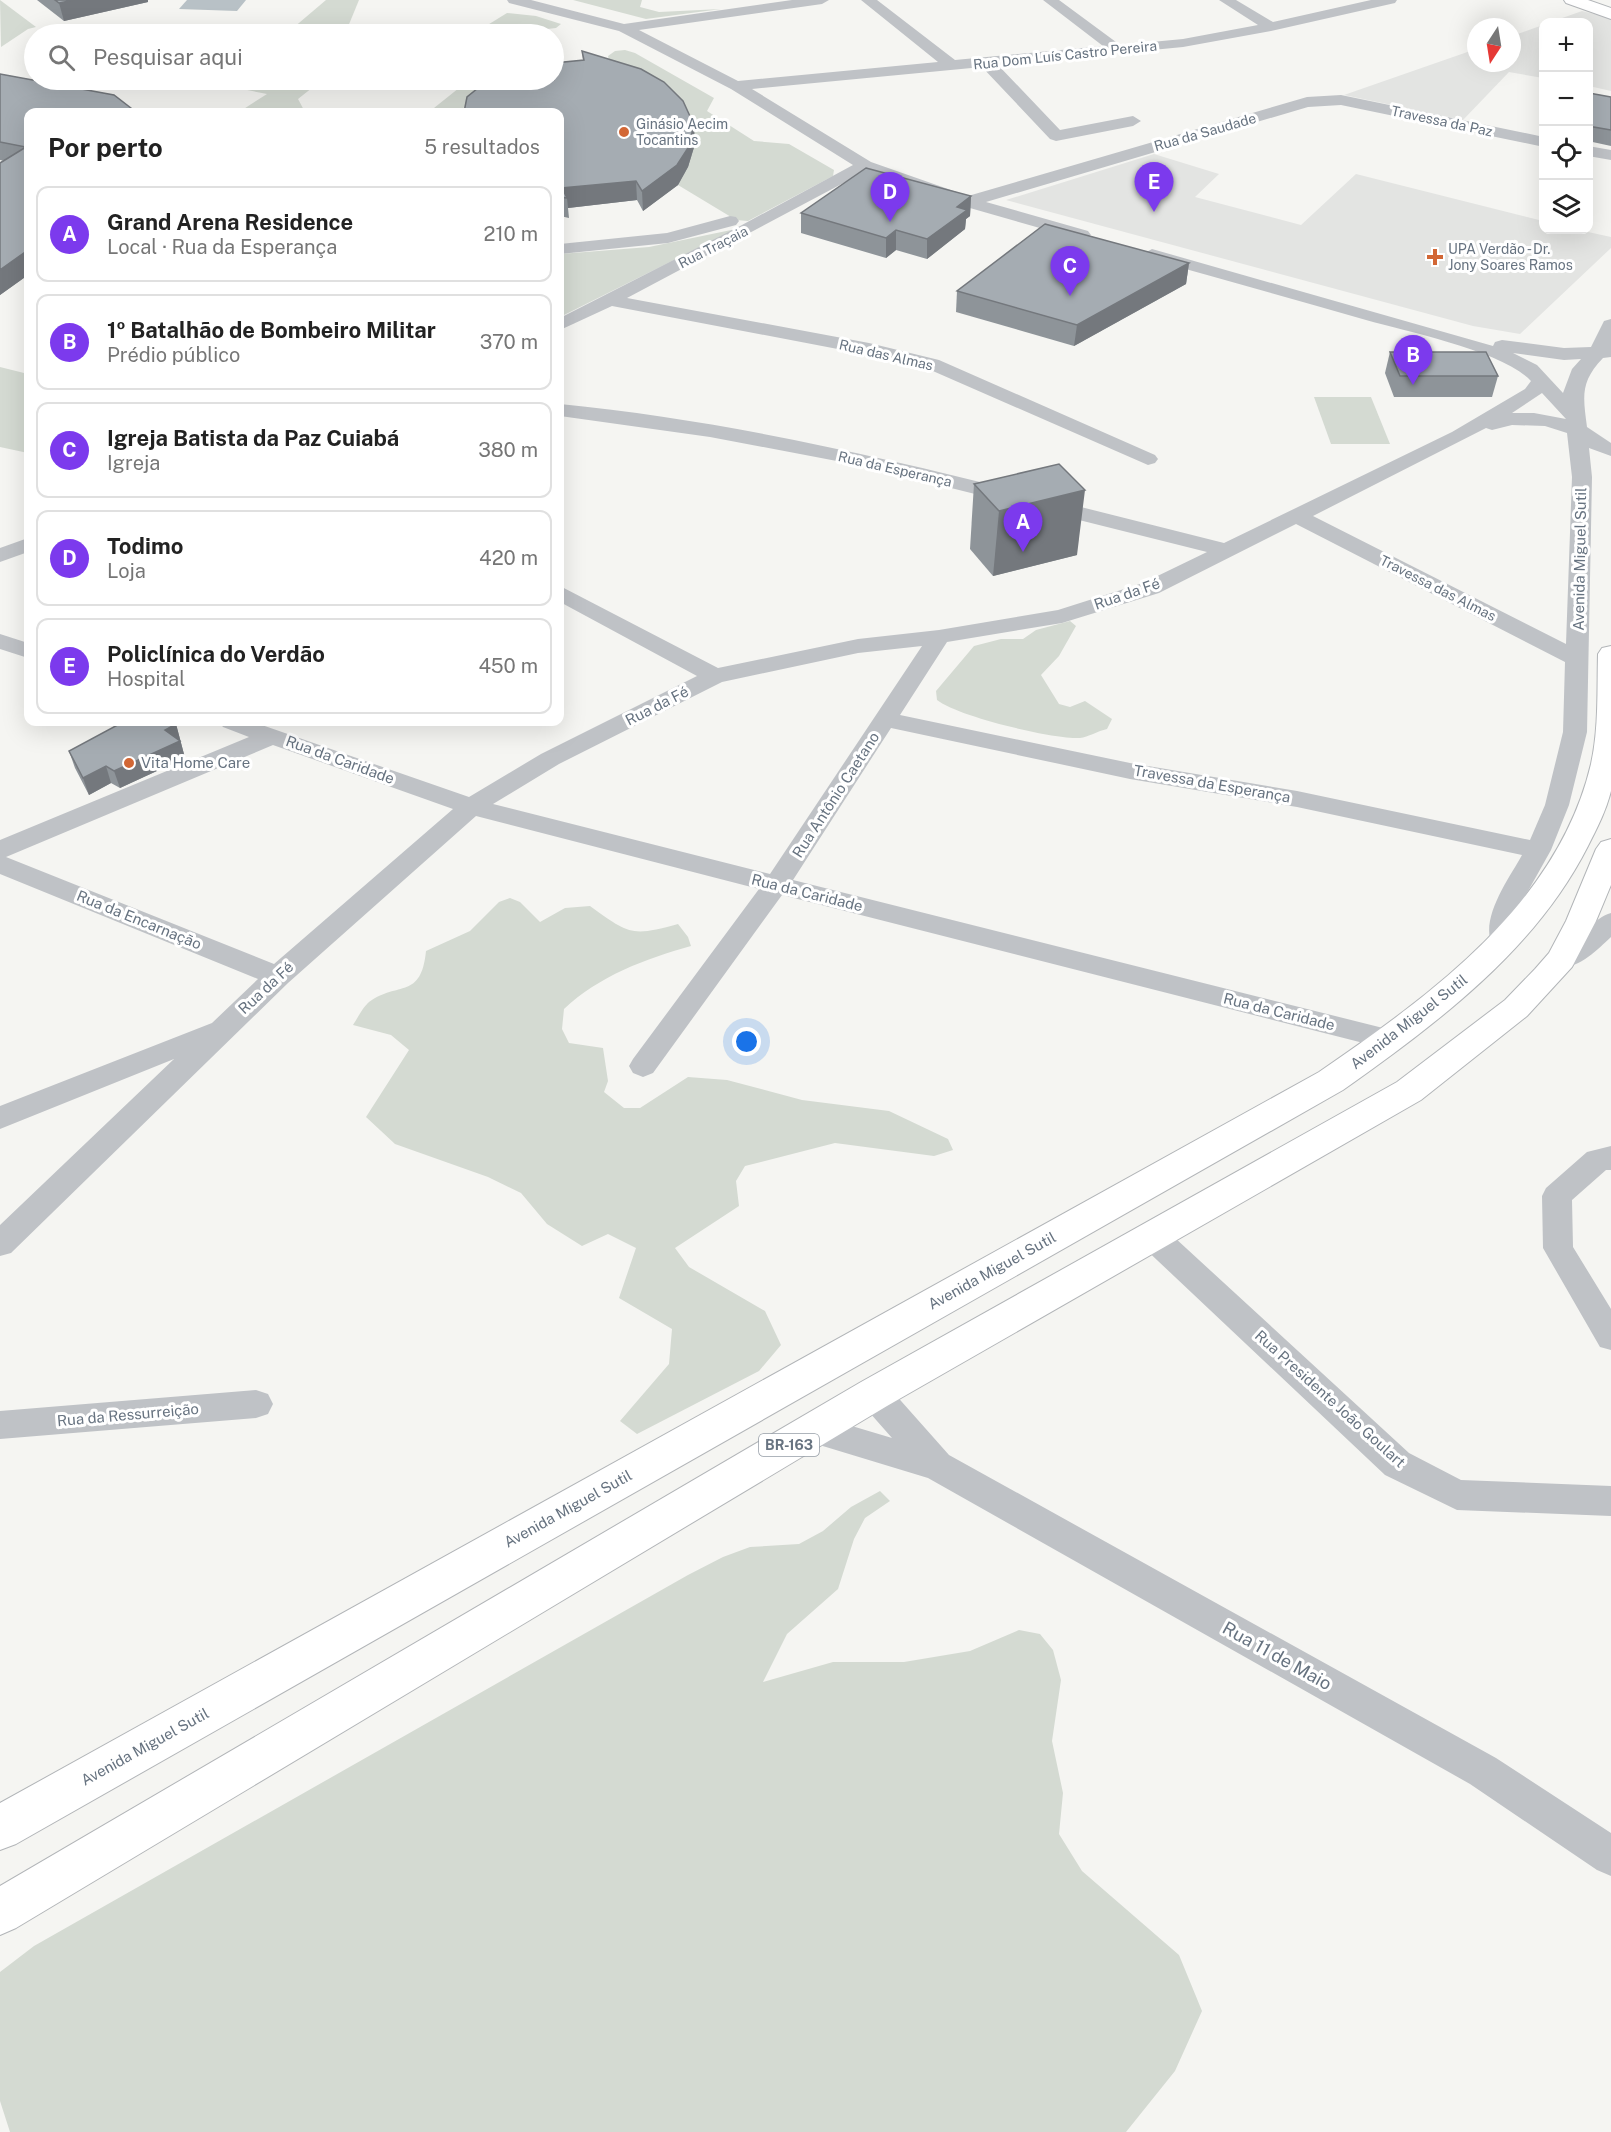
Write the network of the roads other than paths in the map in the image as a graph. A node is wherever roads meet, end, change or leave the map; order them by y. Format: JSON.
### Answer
{"nodes":[{"id":1,"x":514,"y":0,"type":"edge"},
{"id":2,"x":822,"y":0,"type":"edge"},
{"id":3,"x":868,"y":0,"type":"edge"},
{"id":4,"x":1050,"y":0,"type":"edge"},
{"id":5,"x":1226,"y":0,"type":"edge"},
{"id":6,"x":1390,"y":0,"type":"edge"},
{"id":7,"x":1572,"y":0,"type":"edge"},
{"id":8,"x":1611,"y":14,"type":"edge"},
{"id":9,"x":1271,"y":27,"type":"junction"},
{"id":10,"x":624,"y":28,"type":"junction"},
{"id":11,"x":1118,"y":50,"type":"junction"},
{"id":12,"x":987,"y":63,"type":"junction"},
{"id":13,"x":953,"y":66,"type":"junction"},
{"id":14,"x":736,"y":86,"type":"junction"},
{"id":15,"x":1341,"y":100,"type":"joint"},
{"id":16,"x":1133,"y":121,"type":"dead end"},
{"id":17,"x":1539,"y":141,"type":"edge"},
{"id":18,"x":1593,"y":152,"type":"edge"},
{"id":19,"x":1611,"y":155,"type":"edge"},
{"id":20,"x":865,"y":165,"type":"junction"},
{"id":21,"x":967,"y":202,"type":"junction"},
{"id":22,"x":730,"y":221,"type":"junction"},
{"id":23,"x":694,"y":224,"type":"dead end"},
{"id":24,"x":748,"y":229,"type":"junction"},
{"id":25,"x":1101,"y":240,"type":"edge"},
{"id":26,"x":564,"y":249,"type":"edge"},
{"id":27,"x":1134,"y":249,"type":"edge"},
{"id":28,"x":609,"y":300,"type":"junction"},
{"id":29,"x":564,"y":323,"type":"edge"},
{"id":30,"x":1611,"y":325,"type":"edge"},
{"id":31,"x":1444,"y":336,"type":"junction"},
{"id":32,"x":1528,"y":351,"type":"junction"},
{"id":33,"x":1604,"y":352,"type":"edge"},
{"id":34,"x":1542,"y":380,"type":"junction"},
{"id":35,"x":564,"y":411,"type":"edge"},
{"id":36,"x":1575,"y":422,"type":"junction"},
{"id":37,"x":1459,"y":436,"type":"junction"},
{"id":38,"x":1611,"y":450,"type":"edge"},
{"id":39,"x":1148,"y":459,"type":"dead end"},
{"id":40,"x":1298,"y":517,"type":"junction"},
{"id":41,"x":24,"y":546,"type":"edge"},
{"id":42,"x":1225,"y":550,"type":"junction"},
{"id":43,"x":0,"y":556,"type":"edge"},
{"id":44,"x":564,"y":595,"type":"edge"},
{"id":45,"x":939,"y":637,"type":"junction"},
{"id":46,"x":0,"y":641,"type":"edge"},
{"id":47,"x":24,"y":650,"type":"edge"},
{"id":48,"x":1611,"y":654,"type":"edge"},
{"id":49,"x":1578,"y":659,"type":"junction"},
{"id":50,"x":715,"y":676,"type":"junction"},
{"id":51,"x":885,"y":719,"type":"junction"},
{"id":52,"x":243,"y":726,"type":"edge"},
{"id":53,"x":273,"y":736,"type":"junction"},
{"id":54,"x":471,"y":807,"type":"junction"},
{"id":55,"x":1611,"y":849,"type":"edge"},
{"id":56,"x":0,"y":850,"type":"edge"},
{"id":57,"x":1538,"y":850,"type":"junction"},
{"id":58,"x":0,"y":864,"type":"edge"},
{"id":59,"x":776,"y":886,"type":"junction"},
{"id":60,"x":1611,"y":922,"type":"edge"},
{"id":61,"x":1503,"y":942,"type":"junction"},
{"id":62,"x":1561,"y":959,"type":"junction"},
{"id":63,"x":278,"y":976,"type":"junction"},
{"id":64,"x":223,"y":1028,"type":"junction"},
{"id":65,"x":1391,"y":1040,"type":"junction"},
{"id":66,"x":643,"y":1066,"type":"dead end"},
{"id":67,"x":0,"y":1118,"type":"edge"},
{"id":68,"x":1604,"y":1159,"type":"edge"},
{"id":69,"x":1151,"y":1235,"type":"junction"},
{"id":70,"x":0,"y":1244,"type":"edge"},
{"id":71,"x":1611,"y":1337,"type":"edge"},
{"id":72,"x":874,"y":1394,"type":"junction"},
{"id":73,"x":256,"y":1404,"type":"dead end"},
{"id":74,"x":0,"y":1425,"type":"edge"},
{"id":75,"x":815,"y":1430,"type":"junction"},
{"id":76,"x":937,"y":1466,"type":"junction"},
{"id":77,"x":1611,"y":1501,"type":"edge"},
{"id":78,"x":0,"y":1828,"type":"edge"},
{"id":79,"x":1611,"y":1857,"type":"edge"},
{"id":80,"x":0,"y":1912,"type":"edge"}],
"edges":[{"from":1,"to":10,"type":"street"},
{"from":2,"to":10,"type":"street"},
{"from":3,"to":13,"type":"street"},
{"from":4,"to":11,"type":"street"},
{"from":5,"to":9,"type":"street"},
{"from":6,"to":9,"type":"street","name":"Rua Dom Luís Castro Pereira"},
{"from":7,"to":8,"type":"highway"},
{"from":9,"to":11,"type":"street","name":"Rua Dom Luís Castro Pereira"},
{"from":10,"to":14,"type":"street"},
{"from":11,"to":12,"type":"street","name":"Rua Dom Luís Castro Pereira"},
{"from":12,"to":13,"type":"street","name":"Rua Dom Luís Castro Pereira"},
{"from":12,"to":16,"type":"street"},
{"from":13,"to":14,"type":"street","name":"Rua Dom Luís Castro Pereira"},
{"from":14,"to":20,"type":"street"},
{"from":15,"to":17,"type":"street","name":"Travessa da Paz"},
{"from":15,"to":21,"type":"street","name":"Rua da Saudade"},
{"from":18,"to":19,"type":"street"},
{"from":20,"to":21,"type":"street"},
{"from":20,"to":24,"type":"street","name":"Rua Traçaia"},
{"from":21,"to":25,"type":"street"},
{"from":22,"to":23,"type":"street"},
{"from":22,"to":24,"type":"street"},
{"from":22,"to":26,"type":"street"},
{"from":24,"to":28,"type":"street","name":"Rua Traçaia"},
{"from":27,"to":31,"type":"street"},
{"from":28,"to":29,"type":"street","name":"Rua Traçaia"},
{"from":28,"to":39,"type":"street","name":"Rua das Almas"},
{"from":30,"to":32,"type":"street"},
{"from":30,"to":33,"type":"street","name":"Avenida Miguel Sutil"},
{"from":31,"to":32,"type":"street"},
{"from":31,"to":34,"type":"street"},
{"from":32,"to":33,"type":"street"},
{"from":33,"to":36,"type":"street","name":"Avenida Miguel Sutil"},
{"from":34,"to":36,"type":"street"},
{"from":34,"to":37,"type":"street","name":"Rua da Fé"},
{"from":35,"to":42,"type":"street","name":"Rua da Esperança"},
{"from":36,"to":37,"type":"street","name":"Rua da Fé"},
{"from":36,"to":38,"type":"street"},
{"from":36,"to":49,"type":"street","name":"Avenida Miguel Sutil"},
{"from":37,"to":40,"type":"street","name":"Rua da Fé"},
{"from":40,"to":42,"type":"street","name":"Rua da Fé"},
{"from":40,"to":49,"type":"street","name":"Travessa das Almas"},
{"from":41,"to":43,"type":"street"},
{"from":42,"to":45,"type":"street","name":"Rua da Fé"},
{"from":44,"to":50,"type":"street"},
{"from":45,"to":50,"type":"street","name":"Rua da Fé"},
{"from":45,"to":51,"type":"street","name":"Rua Antônio Caetano"},
{"from":46,"to":47,"type":"street"},
{"from":48,"to":61,"type":"highway"},
{"from":49,"to":57,"type":"street","name":"Avenida Miguel Sutil"},
{"from":50,"to":54,"type":"street","name":"Rua da Fé"},
{"from":51,"to":57,"type":"street","name":"Travessa da Esperança"},
{"from":51,"to":59,"type":"street","name":"Rua Antônio Caetano"},
{"from":52,"to":53,"type":"street","name":"Rua da Caridade"},
{"from":53,"to":54,"type":"street","name":"Rua da Caridade"},
{"from":53,"to":56,"type":"street"},
{"from":54,"to":59,"type":"street","name":"Rua da Caridade"},
{"from":54,"to":63,"type":"street","name":"Rua da Fé"},
{"from":55,"to":62,"type":"highway","number":"BR-163"},
{"from":57,"to":61,"type":"street","name":"Avenida Miguel Sutil"},
{"from":58,"to":63,"type":"street","name":"Rua da Encarnação"},
{"from":59,"to":65,"type":"street","name":"Rua da Caridade"},
{"from":59,"to":66,"type":"street","name":"Rua Antônio Caetano"},
{"from":60,"to":62,"type":"street"},
{"from":61,"to":65,"type":"highway","name":"Avenida Miguel Sutil"},
{"from":62,"to":69,"type":"highway","number":"BR-163"},
{"from":63,"to":64,"type":"street","name":"Rua da Fé"},
{"from":64,"to":67,"type":"street"},
{"from":64,"to":70,"type":"street","name":"Rua da Fé"},
{"from":65,"to":78,"type":"highway","name":"Avenida Miguel Sutil"},
{"from":68,"to":71,"type":"street"},
{"from":69,"to":72,"type":"highway","number":"BR-163"},
{"from":69,"to":77,"type":"street","name":"Rua Presidente João Goulart"},
{"from":72,"to":75,"type":"highway","number":"BR-163"},
{"from":72,"to":76,"type":"street","name":"Rua 11 de Maio"},
{"from":73,"to":74,"type":"street","name":"Rua da Ressurreição"},
{"from":75,"to":76,"type":"street","name":"Rua 11 de Maio"},
{"from":75,"to":80,"type":"highway","number":"BR-163"},
{"from":76,"to":79,"type":"street","name":"Rua 11 de Maio"}]}
